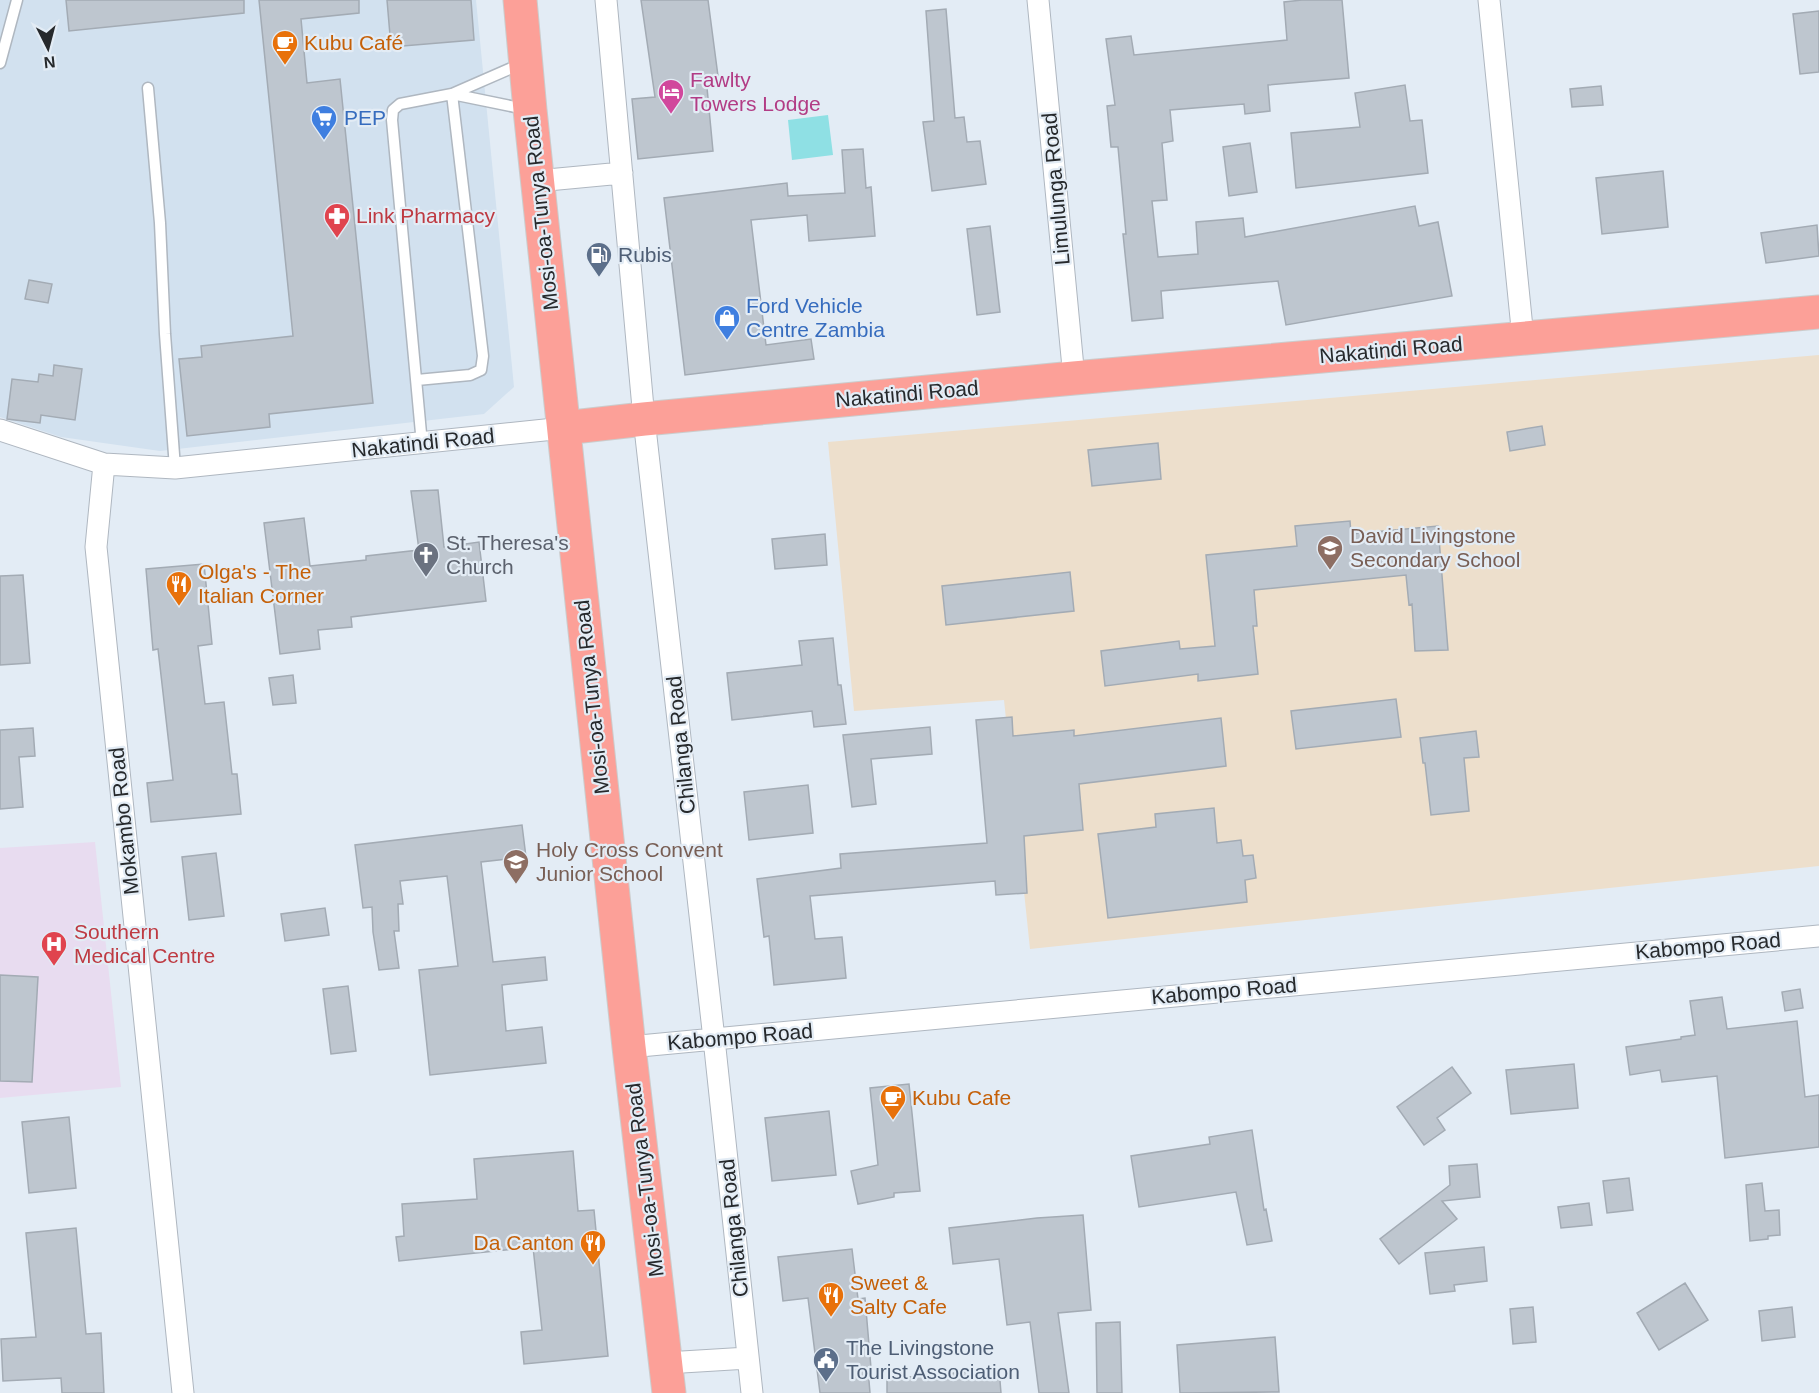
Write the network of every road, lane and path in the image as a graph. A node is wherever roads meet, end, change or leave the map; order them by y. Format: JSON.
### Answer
{"nodes":[{"id":1,"x":17,"y":0,"type":"edge"},
{"id":2,"x":520,"y":0,"type":"edge"},
{"id":3,"x":606,"y":0,"type":"edge"},
{"id":4,"x":1038,"y":0,"type":"edge"},
{"id":5,"x":1489,"y":0,"type":"edge"},
{"id":6,"x":526,"y":62,"type":"junction"},
{"id":7,"x":0,"y":63,"type":"edge"},
{"id":8,"x":148,"y":88,"type":"dead end"},
{"id":9,"x":452,"y":94,"type":"junction"},
{"id":10,"x":530,"y":110,"type":"junction"},
{"id":11,"x":622,"y":173,"type":"junction"},
{"id":12,"x":537,"y":181,"type":"junction"},
{"id":13,"x":1819,"y":312,"type":"edge"},
{"id":14,"x":1523,"y":338,"type":"junction"},
{"id":15,"x":1074,"y":378,"type":"junction"},
{"id":16,"x":417,"y":380,"type":"junction"},
{"id":17,"x":644,"y":419,"type":"junction"},
{"id":18,"x":564,"y":428,"type":"junction"},
{"id":19,"x":0,"y":430,"type":"edge"},
{"id":20,"x":422,"y":444,"type":"junction"},
{"id":21,"x":104,"y":464,"type":"junction"},
{"id":22,"x":175,"y":468,"type":"junction"},
{"id":23,"x":1819,"y":936,"type":"edge"},
{"id":24,"x":714,"y":1039,"type":"junction"},
{"id":25,"x":629,"y":1047,"type":"junction"},
{"id":26,"x":748,"y":1358,"type":"junction"},
{"id":27,"x":668,"y":1378,"type":"edge"},
{"id":28,"x":183,"y":1393,"type":"edge"},
{"id":29,"x":752,"y":1393,"type":"edge"}],
"edges":[{"from":1,"to":7,"type":"lane"},
{"from":2,"to":6,"type":"highway","name":"Mosi-oa-Tunya Road"},
{"from":3,"to":11,"type":"street","name":"Chilanga Road"},
{"from":4,"to":15,"type":"street","name":"Limulunga Road"},
{"from":5,"to":14,"type":"street"},
{"from":6,"to":9,"type":"lane"},
{"from":6,"to":10,"type":"highway","name":"Mosi-oa-Tunya Road"},
{"from":8,"to":22,"type":"lane"},
{"from":9,"to":10,"type":"lane"},
{"from":9,"to":16,"type":"lane"},
{"from":9,"to":16,"type":"lane"},
{"from":10,"to":12,"type":"highway","name":"Mosi-oa-Tunya Road"},
{"from":11,"to":12,"type":"street"},
{"from":11,"to":17,"type":"street","name":"Chilanga Road"},
{"from":12,"to":18,"type":"highway","name":"Mosi-oa-Tunya Road"},
{"from":13,"to":14,"type":"highway","name":"Nakatindi Road"},
{"from":14,"to":15,"type":"highway","name":"Nakatindi Road"},
{"from":15,"to":17,"type":"highway","name":"Nakatindi Road"},
{"from":16,"to":20,"type":"lane"},
{"from":17,"to":18,"type":"highway","name":"Nakatindi Road"},
{"from":17,"to":24,"type":"street","name":"Chilanga Road"},
{"from":18,"to":20,"type":"street","name":"Nakatindi Road"},
{"from":18,"to":25,"type":"highway","name":"Mosi-oa-Tunya Road"},
{"from":19,"to":21,"type":"street","name":"Nakatindi Road"},
{"from":20,"to":22,"type":"street","name":"Nakatindi Road"},
{"from":21,"to":22,"type":"street","name":"Nakatindi Road"},
{"from":21,"to":28,"type":"street","name":"Mokambo Road"},
{"from":23,"to":24,"type":"street","name":"Kabompo Road"},
{"from":24,"to":25,"type":"street","name":"Kabompo Road"},
{"from":24,"to":26,"type":"street","name":"Chilanga Road"},
{"from":25,"to":27,"type":"highway","name":"Mosi-oa-Tunya Road"},
{"from":26,"to":27,"type":"street"},
{"from":26,"to":29,"type":"street","name":"Chilanga Road"}]}
